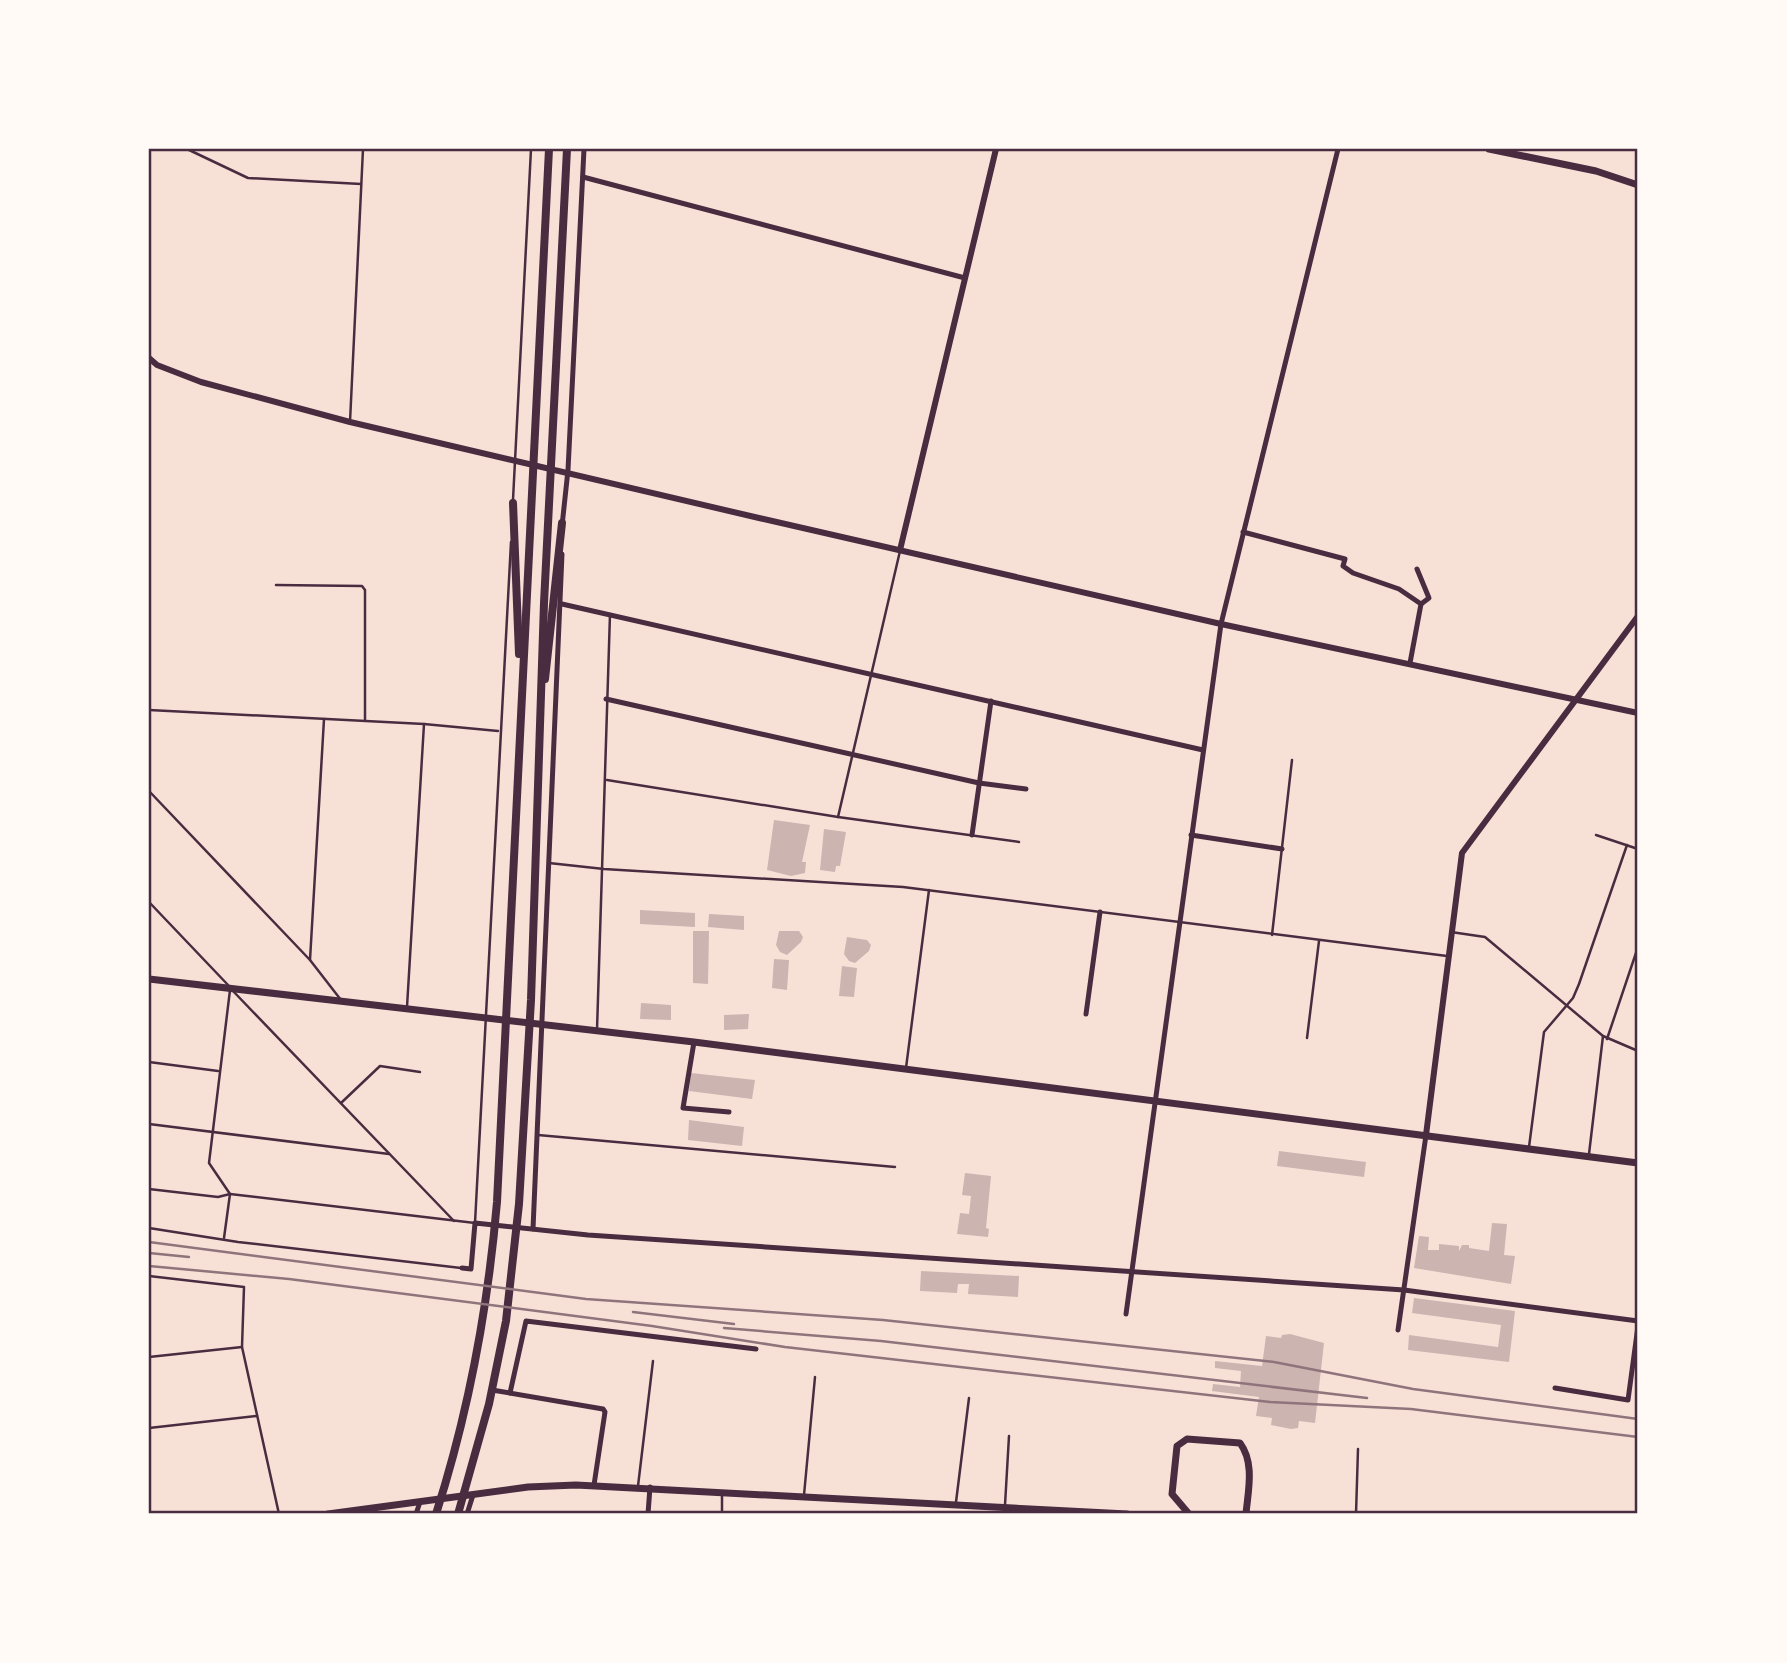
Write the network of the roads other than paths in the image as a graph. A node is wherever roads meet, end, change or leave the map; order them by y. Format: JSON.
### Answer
{"nodes":[{"id":1,"x":187,"y":149,"type":"edge"},
{"id":2,"x":363,"y":149,"type":"edge"},
{"id":3,"x":531,"y":149,"type":"edge"},
{"id":4,"x":550,"y":149,"type":"edge"},
{"id":5,"x":567,"y":149,"type":"edge"},
{"id":6,"x":584,"y":149,"type":"edge"},
{"id":7,"x":996,"y":149,"type":"edge"},
{"id":8,"x":1338,"y":149,"type":"edge"},
{"id":9,"x":1489,"y":149,"type":"edge"},
{"id":10,"x":583,"y":177,"type":"junction"},
{"id":11,"x":361,"y":184,"type":"junction"},
{"id":12,"x":1638,"y":185,"type":"edge"},
{"id":13,"x":965,"y":278,"type":"junction"},
{"id":14,"x":149,"y":358,"type":"edge"},
{"id":15,"x":350,"y":422,"type":"junction"},
{"id":16,"x":513,"y":503,"type":"junction"},
{"id":17,"x":562,"y":523,"type":"junction"},
{"id":18,"x":1243,"y":532,"type":"junction"},
{"id":19,"x":900,"y":550,"type":"junction"},
{"id":20,"x":1417,"y":569,"type":"dead end"},
{"id":21,"x":276,"y":584,"type":"dead end"},
{"id":22,"x":562,"y":604,"type":"junction"},
{"id":23,"x":1421,"y":604,"type":"junction"},
{"id":24,"x":610,"y":614,"type":"junction"},
{"id":25,"x":1638,"y":616,"type":"edge"},
{"id":26,"x":1221,"y":624,"type":"junction"},
{"id":27,"x":1409,"y":663,"type":"junction"},
{"id":28,"x":870,"y":674,"type":"junction"},
{"id":29,"x":606,"y":699,"type":"junction"},
{"id":30,"x":1577,"y":699,"type":"junction"},
{"id":31,"x":991,"y":701,"type":"junction"},
{"id":32,"x":521,"y":707,"type":"junction"},
{"id":33,"x":149,"y":710,"type":"edge"},
{"id":34,"x":539,"y":710,"type":"junction"},
{"id":35,"x":1638,"y":713,"type":"edge"},
{"id":36,"x":324,"y":719,"type":"junction"},
{"id":37,"x":365,"y":721,"type":"junction"},
{"id":38,"x":424,"y":724,"type":"junction"},
{"id":39,"x":499,"y":732,"type":"junction"},
{"id":40,"x":1203,"y":750,"type":"junction"},
{"id":41,"x":851,"y":755,"type":"junction"},
{"id":42,"x":1292,"y":761,"type":"dead end"},
{"id":43,"x":607,"y":780,"type":"junction"},
{"id":44,"x":979,"y":783,"type":"junction"},
{"id":45,"x":1026,"y":789,"type":"dead end"},
{"id":46,"x":149,"y":791,"type":"edge"},
{"id":47,"x":838,"y":817,"type":"junction"},
{"id":48,"x":972,"y":835,"type":"junction"},
{"id":49,"x":1191,"y":835,"type":"junction"},
{"id":50,"x":1596,"y":835,"type":"dead end"},
{"id":51,"x":1019,"y":842,"type":"dead end"},
{"id":52,"x":1627,"y":845,"type":"junction"},
{"id":53,"x":1282,"y":849,"type":"junction"},
{"id":54,"x":1638,"y":849,"type":"edge"},
{"id":55,"x":550,"y":863,"type":"junction"},
{"id":56,"x":604,"y":869,"type":"junction"},
{"id":57,"x":929,"y":890,"type":"junction"},
{"id":58,"x":149,"y":902,"type":"edge"},
{"id":59,"x":1100,"y":912,"type":"junction"},
{"id":60,"x":1178,"y":924,"type":"junction"},
{"id":61,"x":1451,"y":932,"type":"junction"},
{"id":62,"x":1272,"y":935,"type":"junction"},
{"id":63,"x":1319,"y":940,"type":"junction"},
{"id":64,"x":1638,"y":947,"type":"edge"},
{"id":65,"x":1449,"y":956,"type":"junction"},
{"id":66,"x":310,"y":960,"type":"junction"},
{"id":67,"x":149,"y":979,"type":"edge"},
{"id":68,"x":230,"y":987,"type":"junction"},
{"id":69,"x":342,"y":1001,"type":"junction"},
{"id":70,"x":1566,"y":1005,"type":"junction"},
{"id":71,"x":407,"y":1010,"type":"junction"},
{"id":72,"x":1086,"y":1014,"type":"dead end"},
{"id":73,"x":487,"y":1020,"type":"junction"},
{"id":74,"x":544,"y":1027,"type":"junction"},
{"id":75,"x":597,"y":1033,"type":"junction"},
{"id":76,"x":1603,"y":1036,"type":"junction"},
{"id":77,"x":1307,"y":1038,"type":"dead end"},
{"id":78,"x":1607,"y":1039,"type":"junction"},
{"id":79,"x":694,"y":1042,"type":"junction"},
{"id":80,"x":1638,"y":1051,"type":"edge"},
{"id":81,"x":149,"y":1062,"type":"edge"},
{"id":82,"x":905,"y":1069,"type":"junction"},
{"id":83,"x":219,"y":1072,"type":"junction"},
{"id":84,"x":420,"y":1072,"type":"dead end"},
{"id":85,"x":1153,"y":1100,"type":"junction"},
{"id":86,"x":341,"y":1103,"type":"junction"},
{"id":87,"x":729,"y":1112,"type":"dead end"},
{"id":88,"x":149,"y":1124,"type":"edge"},
{"id":89,"x":212,"y":1132,"type":"junction"},
{"id":90,"x":538,"y":1135,"type":"junction"},
{"id":91,"x":1426,"y":1135,"type":"junction"},
{"id":92,"x":1529,"y":1148,"type":"junction"},
{"id":93,"x":390,"y":1154,"type":"junction"},
{"id":94,"x":1589,"y":1156,"type":"junction"},
{"id":95,"x":1638,"y":1163,"type":"edge"},
{"id":96,"x":895,"y":1167,"type":"dead end"},
{"id":97,"x":149,"y":1189,"type":"edge"},
{"id":98,"x":230,"y":1194,"type":"junction"},
{"id":99,"x":454,"y":1221,"type":"junction"},
{"id":100,"x":475,"y":1223,"type":"junction"},
{"id":101,"x":149,"y":1228,"type":"edge"},
{"id":102,"x":533,"y":1229,"type":"junction"},
{"id":103,"x":224,"y":1238,"type":"junction"},
{"id":104,"x":462,"y":1268,"type":"joint"},
{"id":105,"x":1131,"y":1271,"type":"junction"},
{"id":106,"x":149,"y":1276,"type":"edge"},
{"id":107,"x":1404,"y":1290,"type":"junction"},
{"id":108,"x":1126,"y":1314,"type":"dead end"},
{"id":109,"x":1638,"y":1323,"type":"edge"},
{"id":110,"x":1398,"y":1330,"type":"dead end"},
{"id":111,"x":242,"y":1347,"type":"junction"},
{"id":112,"x":756,"y":1349,"type":"dead end"},
{"id":113,"x":149,"y":1357,"type":"edge"},
{"id":114,"x":653,"y":1361,"type":"dead end"},
{"id":115,"x":815,"y":1377,"type":"dead end"},
{"id":116,"x":1555,"y":1388,"type":"dead end"},
{"id":117,"x":492,"y":1390,"type":"junction"},
{"id":118,"x":510,"y":1393,"type":"junction"},
{"id":119,"x":969,"y":1398,"type":"dead end"},
{"id":120,"x":258,"y":1416,"type":"junction"},
{"id":121,"x":149,"y":1429,"type":"edge"},
{"id":122,"x":1009,"y":1436,"type":"dead end"},
{"id":123,"x":1358,"y":1449,"type":"dead end"},
{"id":124,"x":594,"y":1485,"type":"junction"},
{"id":125,"x":638,"y":1486,"type":"junction"},
{"id":126,"x":650,"y":1487,"type":"junction"},
{"id":127,"x":722,"y":1492,"type":"junction"},
{"id":128,"x":473,"y":1494,"type":"junction"},
{"id":129,"x":803,"y":1497,"type":"junction"},
{"id":130,"x":420,"y":1502,"type":"junction"},
{"id":131,"x":956,"y":1506,"type":"junction"},
{"id":132,"x":1005,"y":1509,"type":"junction"},
{"id":133,"x":980,"y":1511,"type":"edge"},
{"id":134,"x":279,"y":1514,"type":"edge"},
{"id":135,"x":328,"y":1514,"type":"edge"},
{"id":136,"x":416,"y":1514,"type":"edge"},
{"id":137,"x":436,"y":1514,"type":"edge"},
{"id":138,"x":458,"y":1514,"type":"edge"},
{"id":139,"x":467,"y":1514,"type":"edge"},
{"id":140,"x":648,"y":1514,"type":"edge"},
{"id":141,"x":722,"y":1514,"type":"edge"},
{"id":142,"x":1127,"y":1514,"type":"edge"},
{"id":143,"x":1189,"y":1514,"type":"edge"},
{"id":144,"x":1246,"y":1514,"type":"edge"},
{"id":145,"x":1356,"y":1514,"type":"edge"}],
"edges":[{"from":1,"to":11,"type":"lane"},
{"from":2,"to":11,"type":"lane"},
{"from":3,"to":16,"type":"lane"},
{"from":4,"to":32,"type":"highway"},
{"from":5,"to":34,"type":"highway"},
{"from":6,"to":10,"type":"street"},
{"from":7,"to":13,"type":"street"},
{"from":8,"to":18,"type":"street"},
{"from":9,"to":12,"type":"main road"},
{"from":10,"to":13,"type":"street"},
{"from":10,"to":17,"type":"street"},
{"from":11,"to":15,"type":"lane"},
{"from":13,"to":19,"type":"street"},
{"from":14,"to":15,"type":"street"},
{"from":15,"to":19,"type":"street"},
{"from":16,"to":32,"type":"highway"},
{"from":16,"to":39,"type":"lane"},
{"from":17,"to":22,"type":"street"},
{"from":17,"to":34,"type":"highway"},
{"from":18,"to":23,"type":"street"},
{"from":18,"to":26,"type":"street"},
{"from":19,"to":26,"type":"street"},
{"from":19,"to":28,"type":"lane"},
{"from":20,"to":23,"type":"street"},
{"from":21,"to":37,"type":"lane"},
{"from":22,"to":24,"type":"street"},
{"from":22,"to":55,"type":"street"},
{"from":23,"to":27,"type":"street"},
{"from":24,"to":28,"type":"street"},
{"from":24,"to":29,"type":"lane"},
{"from":25,"to":30,"type":"street"},
{"from":26,"to":27,"type":"street"},
{"from":26,"to":40,"type":"street"},
{"from":27,"to":30,"type":"street"},
{"from":28,"to":31,"type":"street"},
{"from":28,"to":41,"type":"lane"},
{"from":29,"to":41,"type":"street"},
{"from":29,"to":43,"type":"lane"},
{"from":30,"to":35,"type":"street"},
{"from":30,"to":61,"type":"street"},
{"from":31,"to":40,"type":"street"},
{"from":31,"to":44,"type":"street"},
{"from":32,"to":137,"type":"highway"},
{"from":33,"to":36,"type":"lane"},
{"from":34,"to":117,"type":"highway"},
{"from":36,"to":37,"type":"lane"},
{"from":36,"to":66,"type":"lane"},
{"from":37,"to":38,"type":"lane"},
{"from":38,"to":39,"type":"lane"},
{"from":38,"to":71,"type":"lane"},
{"from":39,"to":73,"type":"lane"},
{"from":40,"to":49,"type":"street"},
{"from":41,"to":44,"type":"street"},
{"from":41,"to":47,"type":"lane"},
{"from":42,"to":53,"type":"lane"},
{"from":43,"to":47,"type":"lane"},
{"from":43,"to":56,"type":"lane"},
{"from":44,"to":45,"type":"street"},
{"from":44,"to":48,"type":"street"},
{"from":46,"to":66,"type":"lane"},
{"from":47,"to":48,"type":"lane"},
{"from":48,"to":51,"type":"lane"},
{"from":49,"to":53,"type":"street"},
{"from":49,"to":60,"type":"street"},
{"from":50,"to":52,"type":"lane"},
{"from":52,"to":54,"type":"lane"},
{"from":52,"to":70,"type":"lane"},
{"from":53,"to":62,"type":"lane"},
{"from":55,"to":56,"type":"lane"},
{"from":55,"to":74,"type":"street"},
{"from":56,"to":57,"type":"lane"},
{"from":56,"to":75,"type":"lane"},
{"from":57,"to":59,"type":"lane"},
{"from":57,"to":82,"type":"lane"},
{"from":58,"to":68,"type":"lane"},
{"from":59,"to":60,"type":"lane"},
{"from":59,"to":72,"type":"street"},
{"from":60,"to":62,"type":"lane"},
{"from":60,"to":85,"type":"street"},
{"from":61,"to":65,"type":"street"},
{"from":61,"to":70,"type":"lane"},
{"from":62,"to":63,"type":"lane"},
{"from":63,"to":65,"type":"lane"},
{"from":63,"to":77,"type":"lane"},
{"from":64,"to":78,"type":"lane"},
{"from":65,"to":91,"type":"street"},
{"from":66,"to":69,"type":"lane"},
{"from":67,"to":68,"type":"main road"},
{"from":68,"to":69,"type":"main road"},
{"from":68,"to":83,"type":"lane"},
{"from":68,"to":86,"type":"lane"},
{"from":69,"to":71,"type":"main road"},
{"from":70,"to":76,"type":"lane"},
{"from":70,"to":92,"type":"lane"},
{"from":71,"to":73,"type":"main road"},
{"from":73,"to":74,"type":"main road"},
{"from":73,"to":100,"type":"lane"},
{"from":74,"to":75,"type":"main road"},
{"from":74,"to":90,"type":"street"},
{"from":75,"to":79,"type":"main road"},
{"from":76,"to":78,"type":"lane"},
{"from":76,"to":94,"type":"lane"},
{"from":78,"to":80,"type":"lane"},
{"from":79,"to":82,"type":"main road"},
{"from":79,"to":87,"type":"street"},
{"from":81,"to":83,"type":"lane"},
{"from":82,"to":85,"type":"main road"},
{"from":83,"to":89,"type":"lane"},
{"from":84,"to":86,"type":"lane"},
{"from":85,"to":91,"type":"main road"},
{"from":85,"to":105,"type":"street"},
{"from":86,"to":93,"type":"lane"},
{"from":88,"to":89,"type":"lane"},
{"from":89,"to":93,"type":"lane"},
{"from":89,"to":98,"type":"lane"},
{"from":90,"to":96,"type":"lane"},
{"from":90,"to":102,"type":"street"},
{"from":91,"to":92,"type":"main road"},
{"from":91,"to":107,"type":"street"},
{"from":92,"to":94,"type":"main road"},
{"from":93,"to":99,"type":"lane"},
{"from":94,"to":95,"type":"main road"},
{"from":97,"to":98,"type":"lane"},
{"from":98,"to":99,"type":"lane"},
{"from":98,"to":103,"type":"lane"},
{"from":99,"to":100,"type":"lane"},
{"from":100,"to":102,"type":"street"},
{"from":100,"to":104,"type":"street"},
{"from":101,"to":103,"type":"lane"},
{"from":102,"to":105,"type":"street"},
{"from":103,"to":104,"type":"lane"},
{"from":105,"to":107,"type":"street"},
{"from":105,"to":108,"type":"street"},
{"from":106,"to":111,"type":"lane"},
{"from":107,"to":109,"type":"street"},
{"from":107,"to":110,"type":"street"},
{"from":109,"to":116,"type":"street"},
{"from":111,"to":113,"type":"lane"},
{"from":111,"to":120,"type":"lane"},
{"from":112,"to":118,"type":"street"},
{"from":114,"to":125,"type":"lane"},
{"from":115,"to":129,"type":"lane"},
{"from":117,"to":118,"type":"street"},
{"from":117,"to":138,"type":"highway"},
{"from":118,"to":124,"type":"street"},
{"from":119,"to":131,"type":"lane"},
{"from":120,"to":121,"type":"lane"},
{"from":120,"to":134,"type":"lane"},
{"from":122,"to":132,"type":"lane"},
{"from":123,"to":145,"type":"lane"},
{"from":124,"to":125,"type":"main road"},
{"from":124,"to":128,"type":"main road"},
{"from":125,"to":126,"type":"main road"},
{"from":126,"to":127,"type":"main road"},
{"from":126,"to":140,"type":"street"},
{"from":127,"to":129,"type":"main road"},
{"from":127,"to":141,"type":"lane"},
{"from":128,"to":130,"type":"main road"},
{"from":128,"to":139,"type":"street"},
{"from":129,"to":131,"type":"main road"},
{"from":130,"to":135,"type":"main road"},
{"from":130,"to":136,"type":"street"},
{"from":131,"to":133,"type":"main road"},
{"from":132,"to":133,"type":"main road"},
{"from":132,"to":142,"type":"main road"},
{"from":143,"to":144,"type":"main road"}]}
